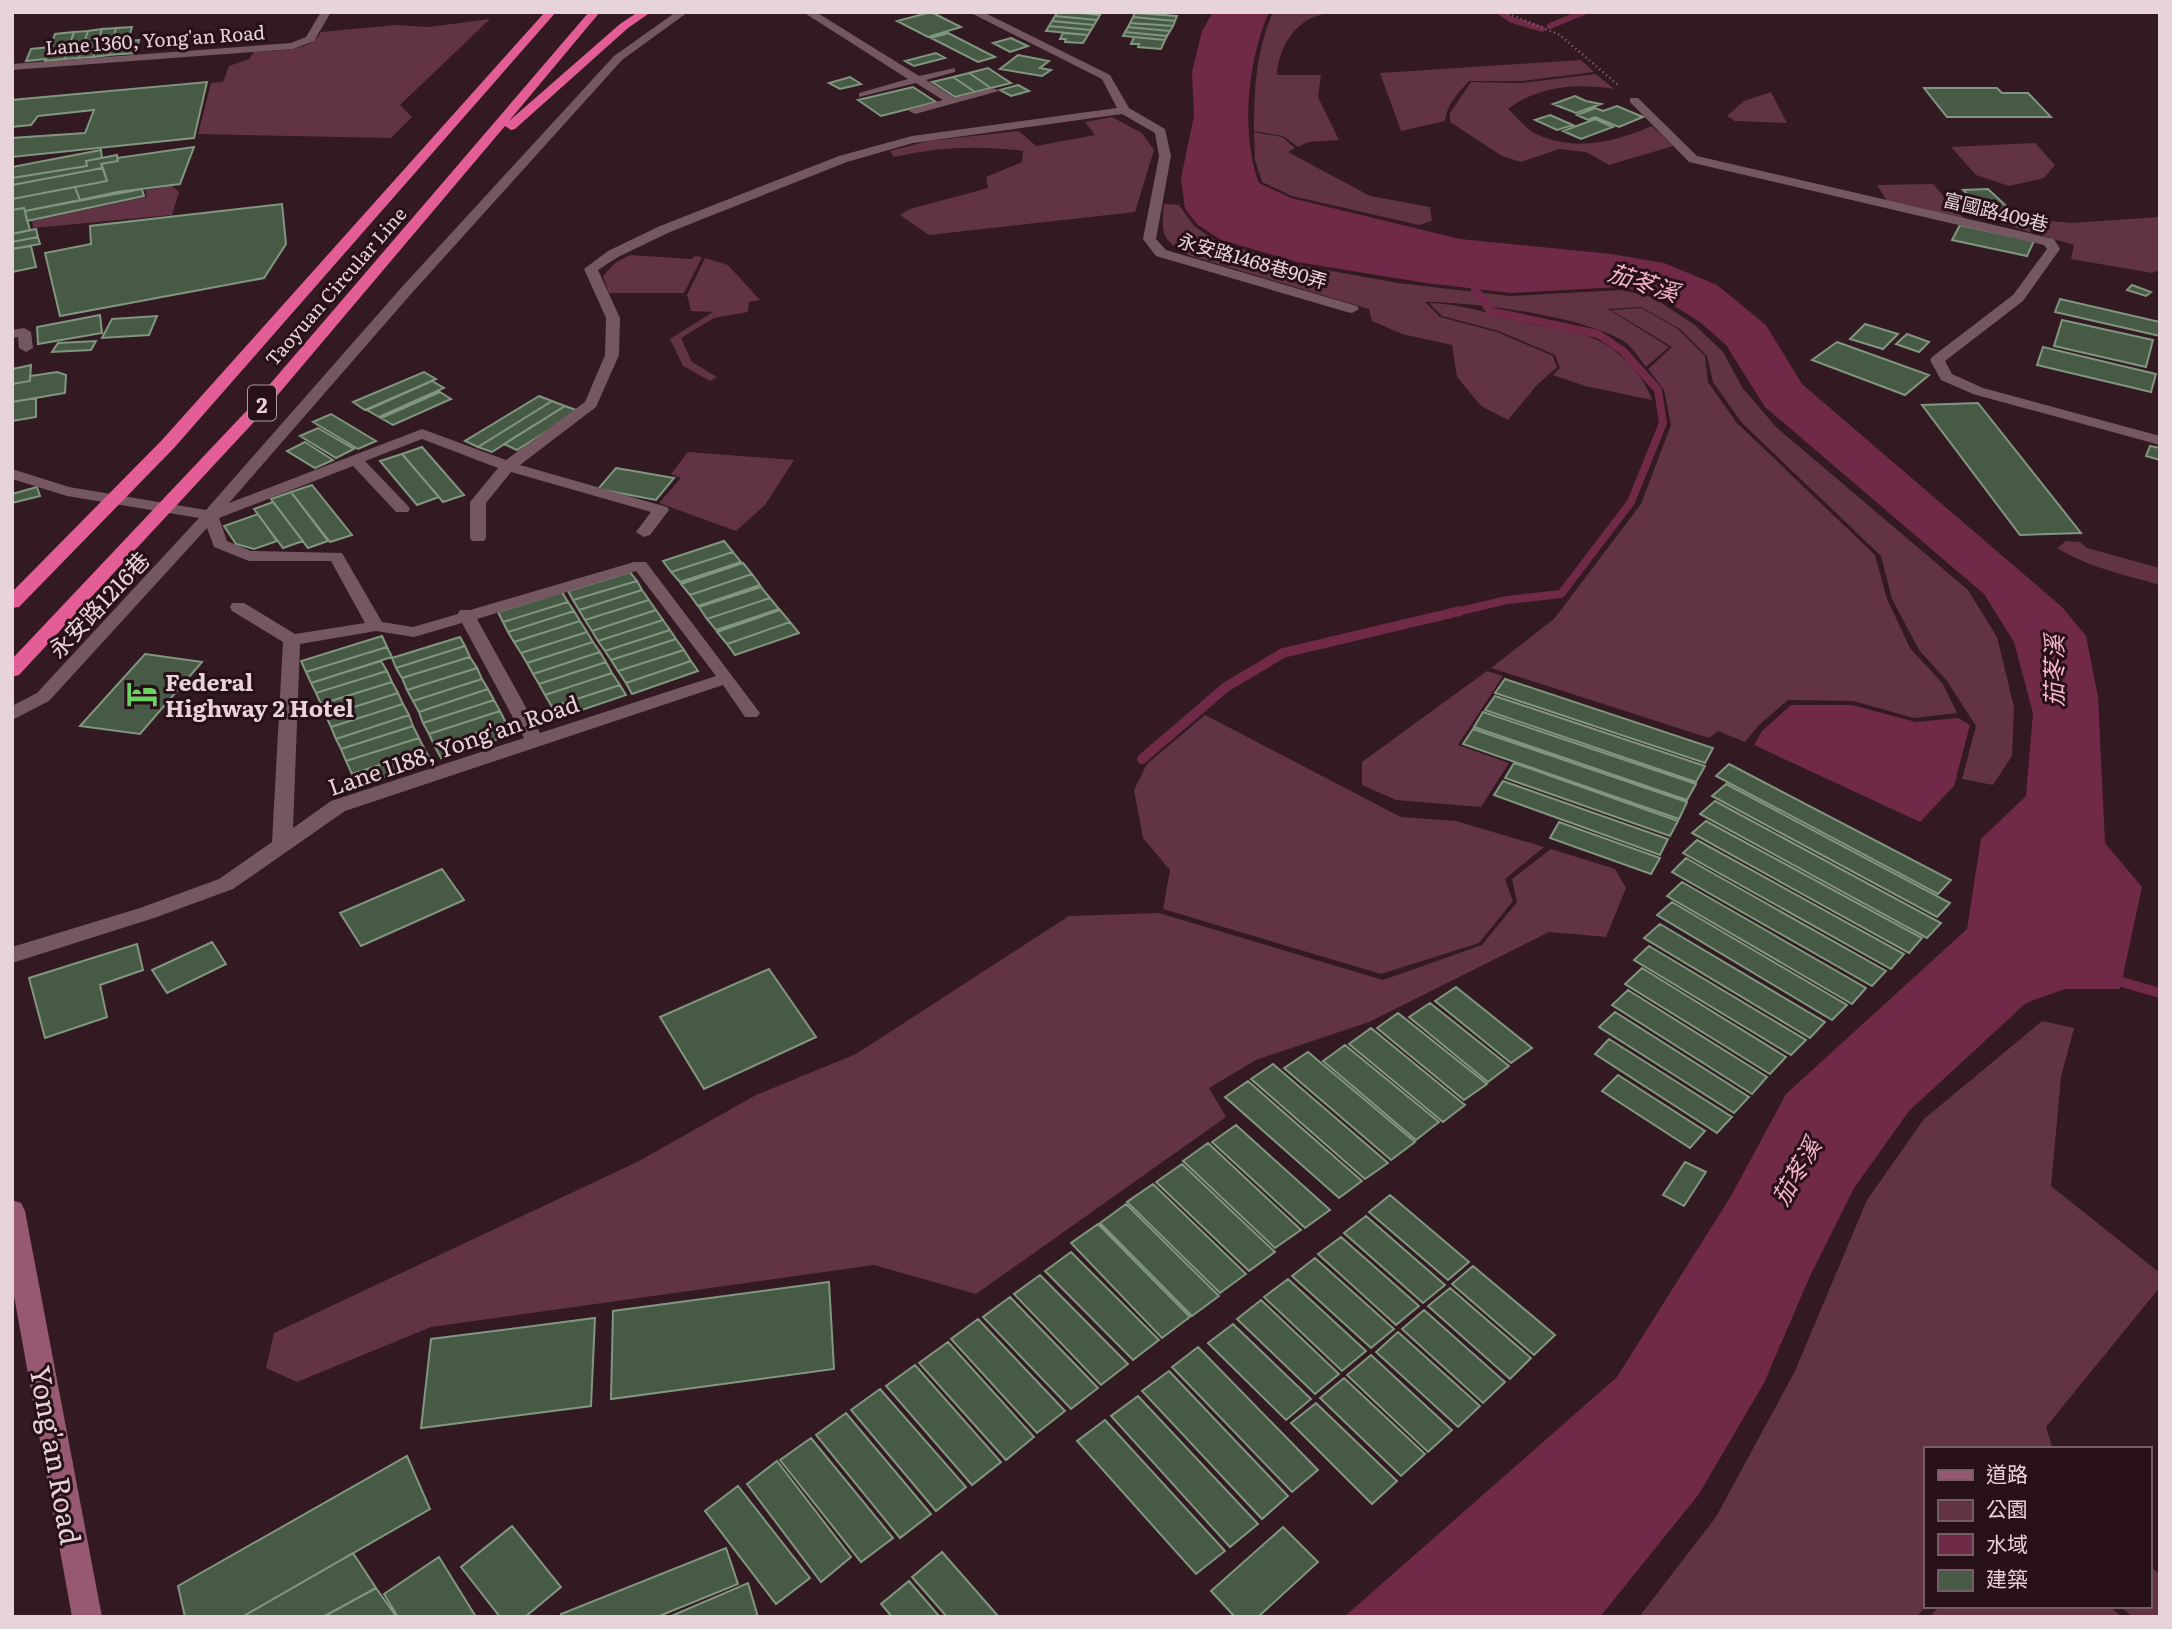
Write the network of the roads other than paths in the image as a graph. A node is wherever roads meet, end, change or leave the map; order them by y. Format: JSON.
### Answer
{"nodes":[{"id":1,"x":326,"y":12,"type":"edge"},
{"id":2,"x":551,"y":12,"type":"edge"},
{"id":3,"x":595,"y":12,"type":"edge"},
{"id":4,"x":646,"y":12,"type":"edge"},
{"id":5,"x":683,"y":12,"type":"edge"},
{"id":6,"x":808,"y":12,"type":"edge"},
{"id":7,"x":974,"y":12,"type":"edge"},
{"id":8,"x":12,"y":67,"type":"edge"},
{"id":9,"x":951,"y":71,"type":"dead end"},
{"id":10,"x":917,"y":79,"type":"junction"},
{"id":11,"x":993,"y":91,"type":"dead end"},
{"id":12,"x":863,"y":95,"type":"dead end"},
{"id":13,"x":1633,"y":100,"type":"road end"},
{"id":14,"x":952,"y":101,"type":"junction"},
{"id":15,"x":1124,"y":110,"type":"junction"},
{"id":16,"x":915,"y":111,"type":"dead end"},
{"id":17,"x":506,"y":123,"type":"junction"},
{"id":18,"x":1352,"y":309,"type":"dead end"},
{"id":19,"x":12,"y":334,"type":"edge"},
{"id":20,"x":26,"y":348,"type":"dead end"},
{"id":21,"x":2160,"y":441,"type":"edge"},
{"id":22,"x":356,"y":460,"type":"junction"},
{"id":23,"x":508,"y":466,"type":"junction"},
{"id":24,"x":12,"y":474,"type":"edge"},
{"id":25,"x":402,"y":509,"type":"dead end"},
{"id":26,"x":210,"y":515,"type":"junction"},
{"id":27,"x":643,"y":532,"type":"dead end"},
{"id":28,"x":478,"y":538,"type":"dead end"},
{"id":29,"x":12,"y":603,"type":"edge"},
{"id":30,"x":238,"y":607,"type":"dead end"},
{"id":31,"x":466,"y":614,"type":"junction"},
{"id":32,"x":376,"y":625,"type":"junction"},
{"id":33,"x":292,"y":640,"type":"junction"},
{"id":34,"x":12,"y":671,"type":"edge"},
{"id":35,"x":727,"y":678,"type":"junction"},
{"id":36,"x":751,"y":713,"type":"dead end"},
{"id":37,"x":12,"y":714,"type":"edge"},
{"id":38,"x":534,"y":739,"type":"junction"},
{"id":39,"x":282,"y":847,"type":"junction"},
{"id":40,"x":12,"y":955,"type":"edge"},
{"id":41,"x":12,"y":1211,"type":"edge"},
{"id":42,"x":87,"y":1617,"type":"edge"}],
"edges":[{"from":1,"to":8,"type":"lane","name":"Lane 1360, Yong'an Road"},
{"from":2,"to":29,"type":"highway","name":"Taoyuan Circular Line","number":"2"},
{"from":3,"to":17,"type":"highway","name":"Taoyuan Circular Line","number":"2"},
{"from":4,"to":17,"type":"highway"},
{"from":5,"to":26,"type":"lane","name":"永安路1216巷"},
{"from":6,"to":10,"type":"lane"},
{"from":7,"to":15,"type":"lane"},
{"from":9,"to":10,"type":"lane"},
{"from":10,"to":12,"type":"lane"},
{"from":10,"to":14,"type":"lane"},
{"from":11,"to":14,"type":"lane"},
{"from":13,"to":21,"type":"lane","name":"富國路409巷"},
{"from":14,"to":16,"type":"lane"},
{"from":15,"to":18,"type":"lane","name":"永安路1468巷90弄"},
{"from":15,"to":23,"type":"lane"},
{"from":17,"to":34,"type":"highway","name":"Taoyuan Circular Line","number":"2"},
{"from":19,"to":20,"type":"lane"},
{"from":22,"to":23,"type":"lane"},
{"from":22,"to":25,"type":"lane"},
{"from":22,"to":26,"type":"lane"},
{"from":23,"to":27,"type":"lane"},
{"from":23,"to":28,"type":"lane"},
{"from":24,"to":26,"type":"lane"},
{"from":26,"to":32,"type":"lane"},
{"from":26,"to":37,"type":"lane","name":"永安路1216巷"},
{"from":30,"to":33,"type":"lane"},
{"from":31,"to":32,"type":"lane"},
{"from":31,"to":35,"type":"lane"},
{"from":31,"to":38,"type":"lane"},
{"from":32,"to":33,"type":"lane"},
{"from":33,"to":39,"type":"lane"},
{"from":35,"to":36,"type":"lane"},
{"from":35,"to":38,"type":"lane","name":"Lane 1188, Yong'an Road"},
{"from":38,"to":39,"type":"lane","name":"Lane 1188, Yong'an Road"},
{"from":39,"to":40,"type":"lane","name":"Lane 1188, Yong'an Road"},
{"from":41,"to":42,"type":"main road","name":"Yong'an Road"}]}
